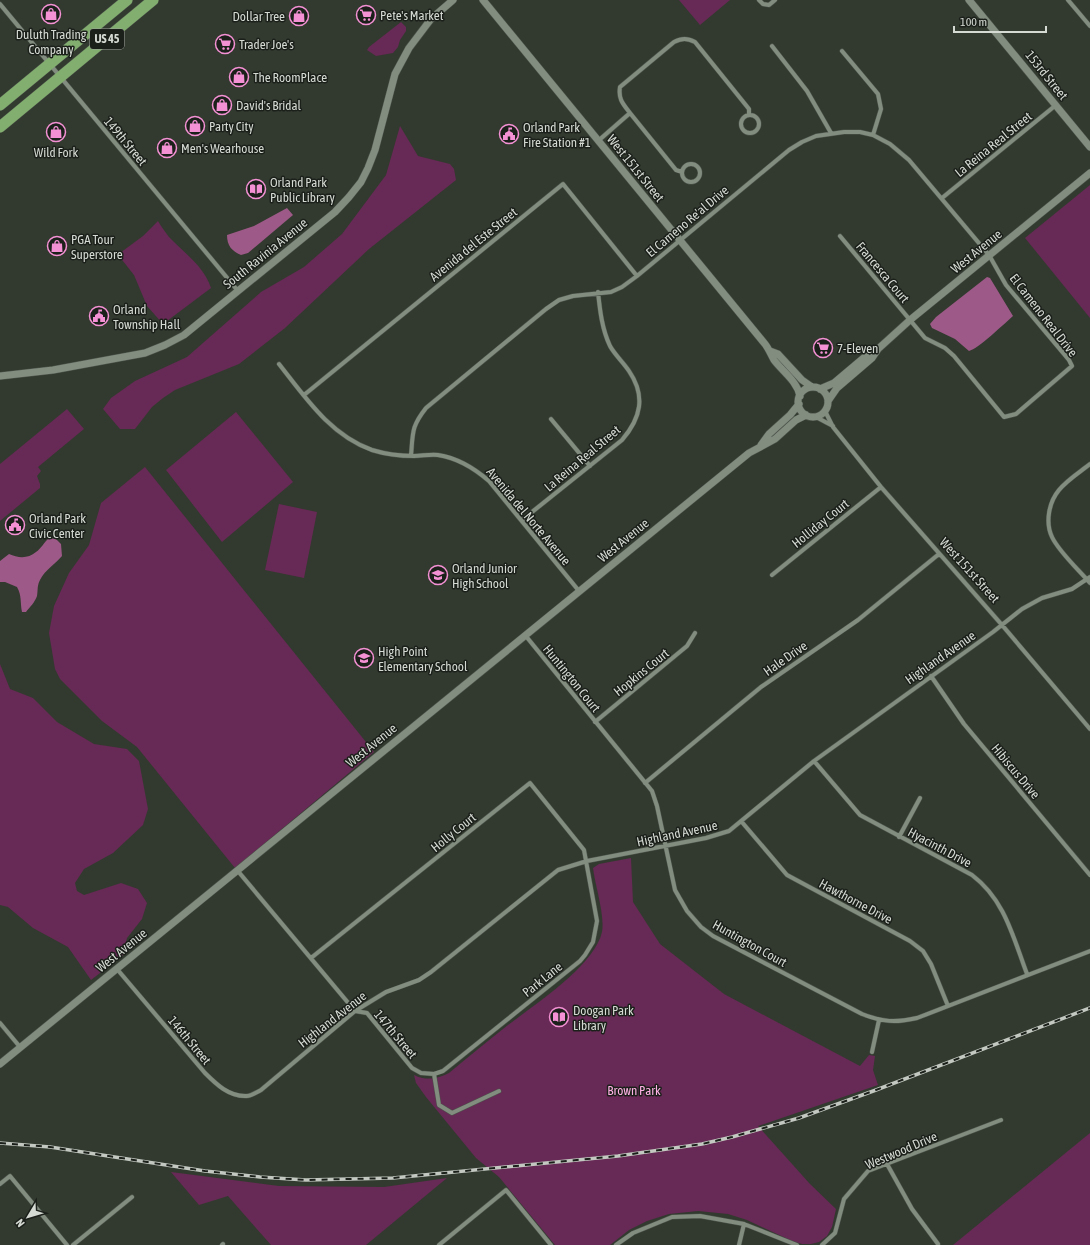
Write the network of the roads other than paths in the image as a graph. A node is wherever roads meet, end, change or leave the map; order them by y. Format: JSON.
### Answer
{"nodes":[{"id":1,"x":127,"y":0,"type":"edge"},
{"id":2,"x":153,"y":0,"type":"edge"},
{"id":3,"x":453,"y":0,"type":"edge"},
{"id":4,"x":483,"y":0,"type":"edge"},
{"id":5,"x":760,"y":0,"type":"edge"},
{"id":6,"x":775,"y":0,"type":"edge"},
{"id":7,"x":969,"y":0,"type":"edge"},
{"id":8,"x":1068,"y":0,"type":"edge"},
{"id":9,"x":0,"y":4,"type":"edge"},
{"id":10,"x":1090,"y":26,"type":"edge"},
{"id":11,"x":772,"y":46,"type":"dead end"},
{"id":12,"x":842,"y":51,"type":"dead end"},
{"id":13,"x":50,"y":65,"type":"junction"},
{"id":14,"x":60,"y":77,"type":"junction"},
{"id":15,"x":0,"y":105,"type":"edge"},
{"id":16,"x":1056,"y":105,"type":"junction"},
{"id":17,"x":630,"y":113,"type":"junction"},
{"id":18,"x":749,"y":115,"type":"junction"},
{"id":19,"x":0,"y":127,"type":"edge"},
{"id":20,"x":830,"y":133,"type":"junction"},
{"id":21,"x":873,"y":135,"type":"junction"},
{"id":22,"x":598,"y":141,"type":"junction"},
{"id":23,"x":1090,"y":147,"type":"edge"},
{"id":24,"x":682,"y":172,"type":"junction"},
{"id":25,"x":1090,"y":173,"type":"edge"},
{"id":26,"x":942,"y":198,"type":"junction"},
{"id":27,"x":840,"y":236,"type":"dead end"},
{"id":28,"x":680,"y":241,"type":"junction"},
{"id":29,"x":989,"y":255,"type":"junction"},
{"id":30,"x":637,"y":276,"type":"junction"},
{"id":31,"x":238,"y":291,"type":"junction"},
{"id":32,"x":598,"y":292,"type":"junction"},
{"id":33,"x":910,"y":320,"type":"junction"},
{"id":34,"x":878,"y":349,"type":"junction"},
{"id":35,"x":770,"y":351,"type":"junction"},
{"id":36,"x":279,"y":364,"type":"dead end"},
{"id":37,"x":1072,"y":366,"type":"joint"},
{"id":38,"x":0,"y":376,"type":"edge"},
{"id":39,"x":812,"y":387,"type":"junction"},
{"id":40,"x":820,"y":389,"type":"junction"},
{"id":41,"x":304,"y":395,"type":"junction"},
{"id":42,"x":800,"y":396,"type":"junction"},
{"id":43,"x":828,"y":402,"type":"junction"},
{"id":44,"x":799,"y":404,"type":"junction"},
{"id":45,"x":825,"y":411,"type":"junction"},
{"id":46,"x":806,"y":415,"type":"junction"},
{"id":47,"x":816,"y":417,"type":"junction"},
{"id":48,"x":551,"y":419,"type":"dead end"},
{"id":49,"x":834,"y":427,"type":"junction"},
{"id":50,"x":760,"y":447,"type":"junction"},
{"id":51,"x":411,"y":456,"type":"junction"},
{"id":52,"x":1090,"y":464,"type":"edge"},
{"id":53,"x":590,"y":466,"type":"junction"},
{"id":54,"x":881,"y":487,"type":"junction"},
{"id":55,"x":522,"y":520,"type":"junction"},
{"id":56,"x":939,"y":554,"type":"junction"},
{"id":57,"x":772,"y":575,"type":"dead end"},
{"id":58,"x":1089,"y":580,"type":"edge"},
{"id":59,"x":579,"y":591,"type":"junction"},
{"id":60,"x":1002,"y":624,"type":"junction"},
{"id":61,"x":695,"y":633,"type":"dead end"},
{"id":62,"x":525,"y":635,"type":"junction"},
{"id":63,"x":931,"y":676,"type":"junction"},
{"id":64,"x":595,"y":722,"type":"junction"},
{"id":65,"x":1090,"y":729,"type":"edge"},
{"id":66,"x":814,"y":760,"type":"junction"},
{"id":67,"x":645,"y":783,"type":"junction"},
{"id":68,"x":920,"y":798,"type":"dead end"},
{"id":69,"x":742,"y":821,"type":"junction"},
{"id":70,"x":899,"y":837,"type":"junction"},
{"id":71,"x":666,"y":846,"type":"junction"},
{"id":72,"x":587,"y":861,"type":"junction"},
{"id":73,"x":237,"y":870,"type":"junction"},
{"id":74,"x":1090,"y":875,"type":"edge"},
{"id":75,"x":1090,"y":951,"type":"edge"},
{"id":76,"x":311,"y":958,"type":"junction"},
{"id":77,"x":117,"y":969,"type":"junction"},
{"id":78,"x":1027,"y":974,"type":"junction"},
{"id":79,"x":948,"y":1006,"type":"junction"},
{"id":80,"x":355,"y":1011,"type":"junction"},
{"id":81,"x":879,"y":1020,"type":"junction"},
{"id":82,"x":0,"y":1023,"type":"edge"},
{"id":83,"x":20,"y":1047,"type":"junction"},
{"id":84,"x":872,"y":1052,"type":"dead end"},
{"id":85,"x":0,"y":1064,"type":"edge"},
{"id":86,"x":434,"y":1074,"type":"junction"},
{"id":87,"x":261,"y":1090,"type":"joint"},
{"id":88,"x":499,"y":1091,"type":"dead end"},
{"id":89,"x":1001,"y":1120,"type":"dead end"},
{"id":90,"x":887,"y":1164,"type":"junction"},
{"id":91,"x":0,"y":1184,"type":"edge"},
{"id":92,"x":132,"y":1197,"type":"dead end"},
{"id":93,"x":744,"y":1224,"type":"junction"},
{"id":94,"x":938,"y":1244,"type":"edge"},
{"id":95,"x":67,"y":1245,"type":"edge"},
{"id":96,"x":73,"y":1245,"type":"edge"},
{"id":97,"x":439,"y":1245,"type":"edge"},
{"id":98,"x":551,"y":1245,"type":"edge"},
{"id":99,"x":616,"y":1245,"type":"edge"},
{"id":100,"x":739,"y":1245,"type":"edge"},
{"id":101,"x":797,"y":1245,"type":"edge"},
{"id":102,"x":822,"y":1245,"type":"edge"}],
"edges":[{"from":1,"to":13,"type":"highway","number":"US 45"},
{"from":2,"to":14,"type":"highway","number":"US 45"},
{"from":3,"to":31,"type":"street","name":"South Ravinia Avenue"},
{"from":4,"to":22,"type":"street","name":"West 151st Street"},
{"from":5,"to":6,"type":"street"},
{"from":7,"to":16,"type":"street","name":"153rd Street"},
{"from":8,"to":10,"type":"street"},
{"from":9,"to":13,"type":"street","name":"149th Street"},
{"from":11,"to":20,"type":"street"},
{"from":12,"to":21,"type":"street"},
{"from":13,"to":14,"type":"street","name":"149th Street"},
{"from":13,"to":15,"type":"highway","number":"US 45"},
{"from":14,"to":19,"type":"highway","number":"US 45"},
{"from":14,"to":31,"type":"street","name":"149th Street"},
{"from":16,"to":23,"type":"street","name":"153rd Street"},
{"from":16,"to":26,"type":"street","name":"La Reina Real Street"},
{"from":17,"to":18,"type":"street"},
{"from":17,"to":22,"type":"street"},
{"from":17,"to":24,"type":"street"},
{"from":18,"to":18,"type":"street"},
{"from":20,"to":21,"type":"street","name":"El Cameno Re'al Drive"},
{"from":20,"to":28,"type":"street","name":"El Cameno Re'al Drive"},
{"from":21,"to":26,"type":"street","name":"El Cameno Re'al Drive"},
{"from":22,"to":28,"type":"street","name":"West 151st Street"},
{"from":24,"to":24,"type":"street"},
{"from":25,"to":29,"type":"street","name":"West Avenue"},
{"from":26,"to":29,"type":"street","name":"El Cameno Re'al Drive"},
{"from":27,"to":33,"type":"street","name":"Francesca Court"},
{"from":28,"to":30,"type":"street","name":"El Cameno Re'al Drive"},
{"from":28,"to":35,"type":"street","name":"West 151st Street"},
{"from":29,"to":33,"type":"street","name":"West Avenue"},
{"from":29,"to":37,"type":"street","name":"El Cameno Real Drive"},
{"from":30,"to":32,"type":"street","name":"El Cameno Re'al Drive"},
{"from":30,"to":41,"type":"street","name":"Avenida del Este Street"},
{"from":31,"to":38,"type":"street","name":"South Ravinia Avenue"},
{"from":32,"to":51,"type":"street","name":"El Cameno Re'al Drive"},
{"from":32,"to":53,"type":"street","name":"La Reina Real Street"},
{"from":33,"to":34,"type":"street","name":"West Avenue"},
{"from":33,"to":37,"type":"street","name":"Francesca Court"},
{"from":34,"to":40,"type":"street","name":"West Avenue"},
{"from":34,"to":43,"type":"street","name":"West Avenue"},
{"from":35,"to":39,"type":"street","name":"West 151st Street"},
{"from":35,"to":42,"type":"street","name":"West 151st Street"},
{"from":36,"to":41,"type":"street","name":"Avenida del Norte Avenue"},
{"from":39,"to":40,"type":"street"},
{"from":39,"to":42,"type":"street"},
{"from":40,"to":43,"type":"street"},
{"from":41,"to":51,"type":"street","name":"Avenida del Norte Avenue"},
{"from":42,"to":44,"type":"street"},
{"from":43,"to":45,"type":"street"},
{"from":44,"to":46,"type":"street"},
{"from":44,"to":50,"type":"street","name":"West Avenue"},
{"from":45,"to":47,"type":"street"},
{"from":45,"to":49,"type":"street","name":"West 151st Street"},
{"from":46,"to":47,"type":"street"},
{"from":46,"to":50,"type":"street","name":"West Avenue"},
{"from":47,"to":49,"type":"street","name":"West 151st Street"},
{"from":48,"to":53,"type":"street"},
{"from":49,"to":54,"type":"street","name":"West 151st Street"},
{"from":50,"to":59,"type":"street","name":"West Avenue"},
{"from":51,"to":55,"type":"street","name":"Avenida del Norte Avenue"},
{"from":52,"to":58,"type":"street"},
{"from":53,"to":55,"type":"street","name":"La Reina Real Street"},
{"from":54,"to":56,"type":"street","name":"West 151st Street"},
{"from":54,"to":57,"type":"street","name":"Holliday Court"},
{"from":55,"to":59,"type":"street","name":"Avenida del Norte Avenue"},
{"from":56,"to":60,"type":"street","name":"West 151st Street"},
{"from":56,"to":67,"type":"street","name":"Hale Drive"},
{"from":58,"to":60,"type":"street","name":"Highland Avenue"},
{"from":59,"to":62,"type":"street","name":"West Avenue"},
{"from":60,"to":63,"type":"street","name":"Highland Avenue"},
{"from":60,"to":65,"type":"street","name":"West 151st Street"},
{"from":61,"to":64,"type":"street","name":"Hopkins Court"},
{"from":62,"to":64,"type":"street","name":"Huntington Court"},
{"from":62,"to":73,"type":"street","name":"West Avenue"},
{"from":63,"to":66,"type":"street","name":"Highland Avenue"},
{"from":63,"to":74,"type":"street","name":"Hibiscus Drive"},
{"from":64,"to":67,"type":"street","name":"Huntington Court"},
{"from":66,"to":69,"type":"street","name":"Highland Avenue"},
{"from":66,"to":70,"type":"street","name":"Hyacinth Drive"},
{"from":67,"to":71,"type":"street","name":"Huntington Court"},
{"from":68,"to":70,"type":"street"},
{"from":69,"to":71,"type":"street","name":"Highland Avenue"},
{"from":69,"to":79,"type":"street","name":"Hawthorne Drive"},
{"from":70,"to":78,"type":"street","name":"Hyacinth Drive"},
{"from":71,"to":72,"type":"street","name":"Highland Avenue"},
{"from":71,"to":81,"type":"street","name":"Huntington Court"},
{"from":72,"to":76,"type":"street","name":"Holly Court"},
{"from":72,"to":80,"type":"street","name":"Highland Avenue"},
{"from":72,"to":86,"type":"street","name":"Park Lane"},
{"from":73,"to":76,"type":"street","name":"147th Street"},
{"from":73,"to":77,"type":"street","name":"West Avenue"},
{"from":75,"to":78,"type":"street","name":"Huntington Court"},
{"from":76,"to":80,"type":"street","name":"147th Street"},
{"from":77,"to":83,"type":"street","name":"West Avenue"},
{"from":77,"to":87,"type":"street","name":"146th Street"},
{"from":78,"to":79,"type":"street","name":"Huntington Court"},
{"from":79,"to":81,"type":"street","name":"Huntington Court"},
{"from":80,"to":86,"type":"street","name":"147th Street"},
{"from":80,"to":87,"type":"street","name":"Highland Avenue"},
{"from":81,"to":84,"type":"street"},
{"from":82,"to":83,"type":"street"},
{"from":83,"to":85,"type":"street","name":"West Avenue"},
{"from":86,"to":88,"type":"street"},
{"from":89,"to":90,"type":"street","name":"Westwood Drive"},
{"from":90,"to":94,"type":"street"},
{"from":90,"to":102,"type":"street","name":"Westwood Drive"},
{"from":91,"to":95,"type":"street"},
{"from":92,"to":96,"type":"street"},
{"from":93,"to":99,"type":"street"},
{"from":93,"to":100,"type":"street"},
{"from":93,"to":101,"type":"street"},
{"from":97,"to":98,"type":"street"}]}
